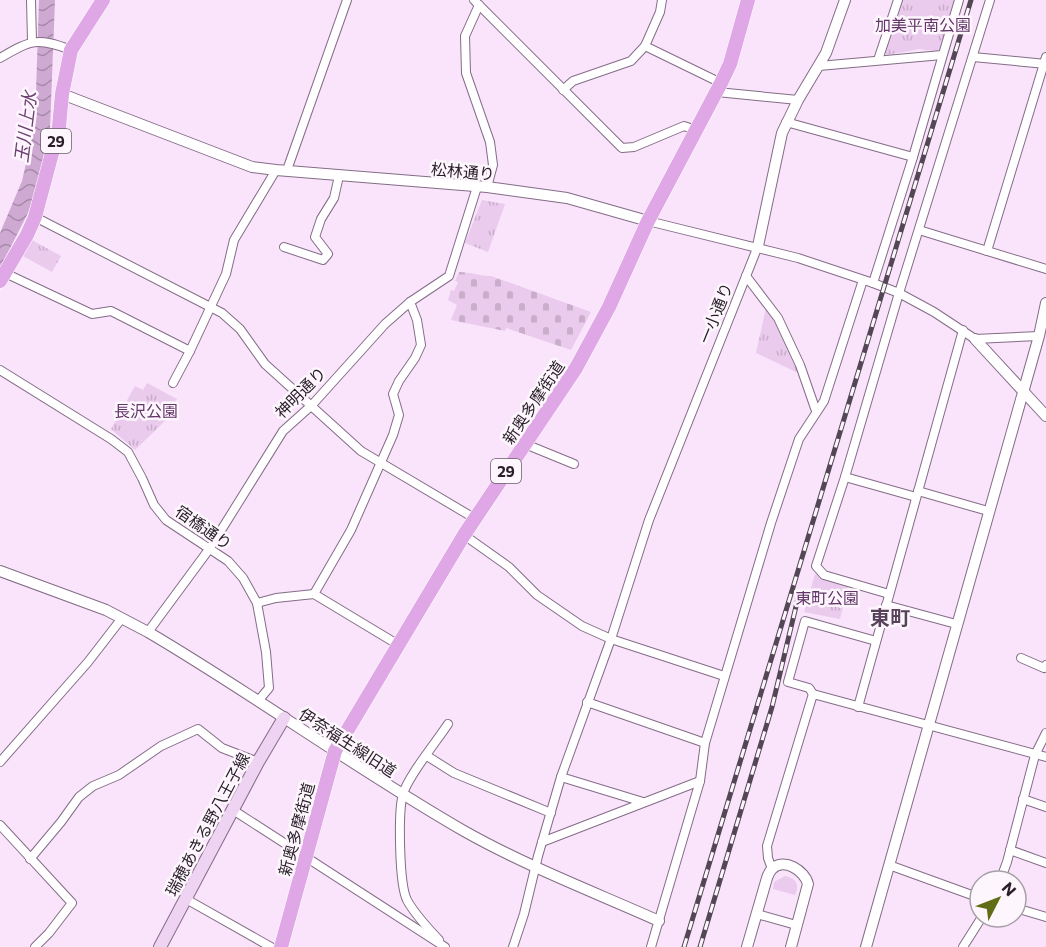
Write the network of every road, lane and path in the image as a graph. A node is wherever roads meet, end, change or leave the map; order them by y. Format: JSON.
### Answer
{"nodes":[{"id":1,"x":31,"y":0,"type":"edge"},
{"id":2,"x":103,"y":0,"type":"edge"},
{"id":3,"x":347,"y":0,"type":"edge"},
{"id":4,"x":662,"y":0,"type":"edge"},
{"id":5,"x":748,"y":0,"type":"edge"},
{"id":6,"x":845,"y":0,"type":"edge"},
{"id":7,"x":898,"y":0,"type":"edge"},
{"id":8,"x":959,"y":0,"type":"edge"},
{"id":9,"x":990,"y":0,"type":"edge"},
{"id":10,"x":476,"y":2,"type":"edge"},
{"id":11,"x":35,"y":41,"type":"junction"},
{"id":12,"x":645,"y":46,"type":"junction"},
{"id":13,"x":71,"y":50,"type":"junction"},
{"id":14,"x":942,"y":56,"type":"junction"},
{"id":15,"x":973,"y":57,"type":"junction"},
{"id":16,"x":0,"y":58,"type":"edge"},
{"id":17,"x":878,"y":60,"type":"junction"},
{"id":18,"x":1045,"y":62,"type":"edge"},
{"id":19,"x":819,"y":66,"type":"junction"},
{"id":20,"x":719,"y":87,"type":"junction"},
{"id":21,"x":563,"y":90,"type":"junction"},
{"id":22,"x":62,"y":94,"type":"junction"},
{"id":23,"x":798,"y":100,"type":"junction"},
{"id":24,"x":786,"y":122,"type":"junction"},
{"id":25,"x":696,"y":130,"type":"junction"},
{"id":26,"x":913,"y":158,"type":"junction"},
{"id":27,"x":282,"y":170,"type":"junction"},
{"id":28,"x":339,"y":176,"type":"junction"},
{"id":29,"x":482,"y":187,"type":"junction"},
{"id":30,"x":34,"y":217,"type":"junction"},
{"id":31,"x":648,"y":221,"type":"junction"},
{"id":32,"x":919,"y":230,"type":"junction"},
{"id":33,"x":758,"y":246,"type":"junction"},
{"id":34,"x":284,"y":247,"type":"dead end"},
{"id":35,"x":987,"y":251,"type":"junction"},
{"id":36,"x":1046,"y":270,"type":"edge"},
{"id":37,"x":746,"y":276,"type":"junction"},
{"id":38,"x":2,"y":277,"type":"edge"},
{"id":39,"x":863,"y":280,"type":"junction"},
{"id":40,"x":873,"y":283,"type":"junction"},
{"id":41,"x":899,"y":293,"type":"junction"},
{"id":42,"x":410,"y":302,"type":"junction"},
{"id":43,"x":1046,"y":303,"type":"edge"},
{"id":44,"x":211,"y":307,"type":"junction"},
{"id":45,"x":963,"y":330,"type":"junction"},
{"id":46,"x":1042,"y":336,"type":"edge"},
{"id":47,"x":975,"y":339,"type":"junction"},
{"id":48,"x":190,"y":351,"type":"junction"},
{"id":49,"x":0,"y":370,"type":"edge"},
{"id":50,"x":173,"y":383,"type":"dead end"},
{"id":51,"x":1022,"y":392,"type":"junction"},
{"id":52,"x":312,"y":405,"type":"junction"},
{"id":53,"x":816,"y":411,"type":"junction"},
{"id":54,"x":1046,"y":416,"type":"edge"},
{"id":55,"x":525,"y":444,"type":"junction"},
{"id":56,"x":381,"y":462,"type":"junction"},
{"id":57,"x":574,"y":465,"type":"dead end"},
{"id":58,"x":845,"y":477,"type":"junction"},
{"id":59,"x":917,"y":494,"type":"junction"},
{"id":60,"x":988,"y":512,"type":"junction"},
{"id":61,"x":474,"y":518,"type":"junction"},
{"id":62,"x":464,"y":535,"type":"junction"},
{"id":63,"x":210,"y":548,"type":"junction"},
{"id":64,"x":0,"y":571,"type":"edge"},
{"id":65,"x":314,"y":594,"type":"junction"},
{"id":66,"x":889,"y":594,"type":"junction"},
{"id":67,"x":257,"y":603,"type":"junction"},
{"id":68,"x":885,"y":605,"type":"junction"},
{"id":69,"x":122,"y":618,"type":"junction"},
{"id":70,"x":956,"y":624,"type":"junction"},
{"id":71,"x":148,"y":632,"type":"junction"},
{"id":72,"x":611,"y":639,"type":"junction"},
{"id":73,"x":876,"y":641,"type":"junction"},
{"id":74,"x":397,"y":644,"type":"junction"},
{"id":75,"x":1021,"y":658,"type":"dead end"},
{"id":76,"x":1046,"y":665,"type":"edge"},
{"id":77,"x":724,"y":676,"type":"junction"},
{"id":78,"x":813,"y":694,"type":"junction"},
{"id":79,"x":258,"y":701,"type":"junction"},
{"id":80,"x":587,"y":702,"type":"junction"},
{"id":81,"x":858,"y":706,"type":"junction"},
{"id":82,"x":284,"y":718,"type":"junction"},
{"id":83,"x":448,"y":723,"type":"dead end"},
{"id":84,"x":928,"y":726,"type":"junction"},
{"id":85,"x":1046,"y":733,"type":"edge"},
{"id":86,"x":705,"y":743,"type":"junction"},
{"id":87,"x":335,"y":751,"type":"junction"},
{"id":88,"x":1035,"y":755,"type":"junction"},
{"id":89,"x":427,"y":756,"type":"junction"},
{"id":90,"x":1046,"y":757,"type":"edge"},
{"id":91,"x":0,"y":762,"type":"edge"},
{"id":92,"x":258,"y":762,"type":"junction"},
{"id":93,"x":561,"y":777,"type":"junction"},
{"id":94,"x":700,"y":781,"type":"junction"},
{"id":95,"x":402,"y":795,"type":"junction"},
{"id":96,"x":1023,"y":799,"type":"junction"},
{"id":97,"x":644,"y":802,"type":"junction"},
{"id":98,"x":1046,"y":807,"type":"edge"},
{"id":99,"x":232,"y":810,"type":"junction"},
{"id":100,"x":551,"y":813,"type":"junction"},
{"id":101,"x":0,"y":825,"type":"edge"},
{"id":102,"x":542,"y":842,"type":"junction"},
{"id":103,"x":1010,"y":850,"type":"junction"},
{"id":104,"x":306,"y":857,"type":"junction"},
{"id":105,"x":30,"y":859,"type":"junction"},
{"id":106,"x":1046,"y":863,"type":"edge"},
{"id":107,"x":889,"y":865,"type":"junction"},
{"id":108,"x":536,"y":867,"type":"junction"},
{"id":109,"x":772,"y":868,"type":"junction"},
{"id":110,"x":1004,"y":869,"type":"edge"},
{"id":111,"x":968,"y":894,"type":"edge"},
{"id":112,"x":186,"y":899,"type":"junction"},
{"id":113,"x":414,"y":910,"type":"junction"},
{"id":114,"x":1028,"y":912,"type":"edge"},
{"id":115,"x":757,"y":914,"type":"junction"},
{"id":116,"x":1046,"y":917,"type":"edge"},
{"id":117,"x":659,"y":921,"type":"junction"},
{"id":118,"x":406,"y":922,"type":"junction"},
{"id":119,"x":796,"y":925,"type":"junction"},
{"id":120,"x":974,"y":929,"type":"edge"},
{"id":121,"x":445,"y":946,"type":"edge"},
{"id":122,"x":35,"y":947,"type":"edge"},
{"id":123,"x":160,"y":947,"type":"edge"},
{"id":124,"x":271,"y":947,"type":"edge"},
{"id":125,"x":281,"y":947,"type":"edge"},
{"id":126,"x":513,"y":947,"type":"edge"},
{"id":127,"x":651,"y":947,"type":"edge"},
{"id":128,"x":747,"y":947,"type":"edge"},
{"id":129,"x":791,"y":947,"type":"edge"},
{"id":130,"x":866,"y":947,"type":"edge"},
{"id":131,"x":963,"y":947,"type":"edge"}],
"edges":[{"from":1,"to":11,"type":"street"},
{"from":2,"to":13,"type":"main road","number":"29"},
{"from":3,"to":27,"type":"street"},
{"from":4,"to":12,"type":"street"},
{"from":5,"to":20,"type":"main road","name":"新奥多摩街道","number":"29"},
{"from":6,"to":19,"type":"street","name":"一小通り"},
{"from":7,"to":17,"type":"street"},
{"from":8,"to":14,"type":"street"},
{"from":9,"to":15,"type":"street"},
{"from":10,"to":21,"type":"street"},
{"from":10,"to":29,"type":"street","name":"神明通り"},
{"from":11,"to":13,"type":"street"},
{"from":11,"to":16,"type":"street"},
{"from":12,"to":20,"type":"street"},
{"from":12,"to":21,"type":"street"},
{"from":13,"to":22,"type":"main road","number":"29"},
{"from":14,"to":17,"type":"street"},
{"from":14,"to":26,"type":"street"},
{"from":15,"to":18,"type":"street"},
{"from":15,"to":32,"type":"street"},
{"from":17,"to":19,"type":"street"},
{"from":18,"to":35,"type":"street"},
{"from":19,"to":23,"type":"street","name":"一小通り"},
{"from":20,"to":23,"type":"street"},
{"from":20,"to":25,"type":"main road","name":"新奥多摩街道","number":"29"},
{"from":21,"to":25,"type":"street"},
{"from":22,"to":27,"type":"street","name":"松林通り"},
{"from":22,"to":30,"type":"main road","number":"29"},
{"from":23,"to":24,"type":"street","name":"一小通り"},
{"from":24,"to":26,"type":"street"},
{"from":24,"to":33,"type":"street","name":"一小通り"},
{"from":25,"to":31,"type":"main road","name":"新奥多摩街道","number":"29"},
{"from":26,"to":40,"type":"street"},
{"from":27,"to":28,"type":"street","name":"松林通り"},
{"from":27,"to":44,"type":"street"},
{"from":28,"to":29,"type":"street","name":"松林通り"},
{"from":28,"to":34,"type":"street"},
{"from":29,"to":31,"type":"street","name":"松林通り"},
{"from":29,"to":42,"type":"street","name":"神明通り"},
{"from":30,"to":38,"type":"main road","number":"29"},
{"from":30,"to":44,"type":"street"},
{"from":31,"to":33,"type":"street","name":"松林通り"},
{"from":31,"to":55,"type":"main road","name":"新奥多摩街道","number":"29"},
{"from":32,"to":35,"type":"street"},
{"from":32,"to":41,"type":"street"},
{"from":33,"to":37,"type":"street","name":"一小通り"},
{"from":33,"to":39,"type":"street","name":"松林通り"},
{"from":35,"to":36,"type":"street"},
{"from":37,"to":53,"type":"street"},
{"from":37,"to":72,"type":"street","name":"一小通り"},
{"from":38,"to":48,"type":"street"},
{"from":39,"to":40,"type":"street","name":"松林通り"},
{"from":39,"to":53,"type":"street"},
{"from":40,"to":41,"type":"street","name":"松林通り"},
{"from":41,"to":45,"type":"street","name":"松林通り"},
{"from":41,"to":58,"type":"street"},
{"from":42,"to":52,"type":"street","name":"神明通り"},
{"from":42,"to":56,"type":"street"},
{"from":43,"to":46,"type":"street"},
{"from":44,"to":48,"type":"street"},
{"from":44,"to":52,"type":"street"},
{"from":45,"to":47,"type":"street","name":"松林通り"},
{"from":45,"to":59,"type":"street"},
{"from":46,"to":47,"type":"street"},
{"from":46,"to":51,"type":"street"},
{"from":47,"to":51,"type":"street"},
{"from":48,"to":50,"type":"street"},
{"from":49,"to":63,"type":"street","name":"宿橋通り"},
{"from":51,"to":54,"type":"street"},
{"from":51,"to":60,"type":"street"},
{"from":52,"to":56,"type":"street"},
{"from":52,"to":63,"type":"street","name":"神明通り"},
{"from":53,"to":77,"type":"street"},
{"from":55,"to":57,"type":"street"},
{"from":55,"to":61,"type":"main road","name":"新奥多摩街道","number":"29"},
{"from":56,"to":61,"type":"street"},
{"from":56,"to":65,"type":"street"},
{"from":58,"to":59,"type":"street"},
{"from":58,"to":66,"type":"street"},
{"from":59,"to":60,"type":"street"},
{"from":59,"to":66,"type":"street"},
{"from":60,"to":70,"type":"street"},
{"from":61,"to":62,"type":"main road","name":"新奥多摩街道","number":"29"},
{"from":62,"to":72,"type":"street"},
{"from":62,"to":74,"type":"main road","name":"新奥多摩街道","number":"29"},
{"from":63,"to":67,"type":"street","name":"宿橋通り"},
{"from":63,"to":71,"type":"street","name":"神明通り"},
{"from":64,"to":69,"type":"street","name":"伊奈福生線旧道"},
{"from":65,"to":67,"type":"street"},
{"from":65,"to":74,"type":"street"},
{"from":66,"to":68,"type":"street"},
{"from":67,"to":79,"type":"street","name":"宿橋通り"},
{"from":68,"to":70,"type":"street"},
{"from":68,"to":73,"type":"street"},
{"from":69,"to":71,"type":"street","name":"伊奈福生線旧道"},
{"from":69,"to":91,"type":"street"},
{"from":70,"to":84,"type":"street"},
{"from":71,"to":79,"type":"street","name":"伊奈福生線旧道"},
{"from":72,"to":77,"type":"street"},
{"from":72,"to":80,"type":"street","name":"一小通り"},
{"from":73,"to":78,"type":"street"},
{"from":73,"to":81,"type":"street"},
{"from":74,"to":87,"type":"main road","name":"新奥多摩街道","number":"29"},
{"from":75,"to":76,"type":"street"},
{"from":77,"to":86,"type":"street"},
{"from":78,"to":81,"type":"street"},
{"from":78,"to":109,"type":"street"},
{"from":79,"to":82,"type":"street","name":"伊奈福生線旧道"},
{"from":80,"to":86,"type":"street"},
{"from":80,"to":93,"type":"street","name":"一小通り"},
{"from":81,"to":84,"type":"street"},
{"from":82,"to":87,"type":"street","name":"伊奈福生線旧道"},
{"from":82,"to":92,"type":"main road","name":"瑞穂あきる野八王子線"},
{"from":83,"to":89,"type":"street"},
{"from":84,"to":88,"type":"street"},
{"from":84,"to":107,"type":"street"},
{"from":85,"to":88,"type":"street"},
{"from":86,"to":94,"type":"street"},
{"from":87,"to":95,"type":"street","name":"伊奈福生線旧道"},
{"from":87,"to":104,"type":"main road","name":"新奥多摩街道","number":"29"},
{"from":88,"to":90,"type":"street"},
{"from":88,"to":96,"type":"street"},
{"from":89,"to":95,"type":"street"},
{"from":89,"to":100,"type":"street"},
{"from":92,"to":99,"type":"main road","name":"瑞穂あきる野八王子線"},
{"from":92,"to":105,"type":"street"},
{"from":93,"to":97,"type":"street"},
{"from":93,"to":100,"type":"street","name":"一小通り"},
{"from":94,"to":97,"type":"street"},
{"from":94,"to":117,"type":"street"},
{"from":95,"to":108,"type":"street","name":"伊奈福生線旧道"},
{"from":95,"to":113,"type":"street"},
{"from":96,"to":98,"type":"street"},
{"from":96,"to":103,"type":"street"},
{"from":97,"to":102,"type":"street"},
{"from":99,"to":104,"type":"street"},
{"from":99,"to":112,"type":"main road","name":"瑞穂あきる野八王子線"},
{"from":100,"to":102,"type":"street","name":"一小通り"},
{"from":101,"to":105,"type":"street"},
{"from":102,"to":108,"type":"street","name":"一小通り"},
{"from":103,"to":106,"type":"street"},
{"from":103,"to":110,"type":"street"},
{"from":104,"to":118,"type":"street"},
{"from":104,"to":125,"type":"main road","name":"新奥多摩街道","number":"29"},
{"from":105,"to":122,"type":"street"},
{"from":107,"to":111,"type":"street"},
{"from":107,"to":130,"type":"street"},
{"from":108,"to":117,"type":"street","name":"伊奈福生線旧道"},
{"from":108,"to":126,"type":"street","name":"一小通り"},
{"from":109,"to":115,"type":"street"},
{"from":109,"to":119,"type":"street"},
{"from":112,"to":123,"type":"main road","name":"瑞穂あきる野八王子線"},
{"from":112,"to":124,"type":"street"},
{"from":113,"to":118,"type":"street"},
{"from":113,"to":121,"type":"street"},
{"from":114,"to":116,"type":"street"},
{"from":115,"to":119,"type":"street"},
{"from":115,"to":128,"type":"street"},
{"from":117,"to":127,"type":"street"},
{"from":118,"to":121,"type":"street"},
{"from":119,"to":129,"type":"street"},
{"from":120,"to":131,"type":"street"}]}
